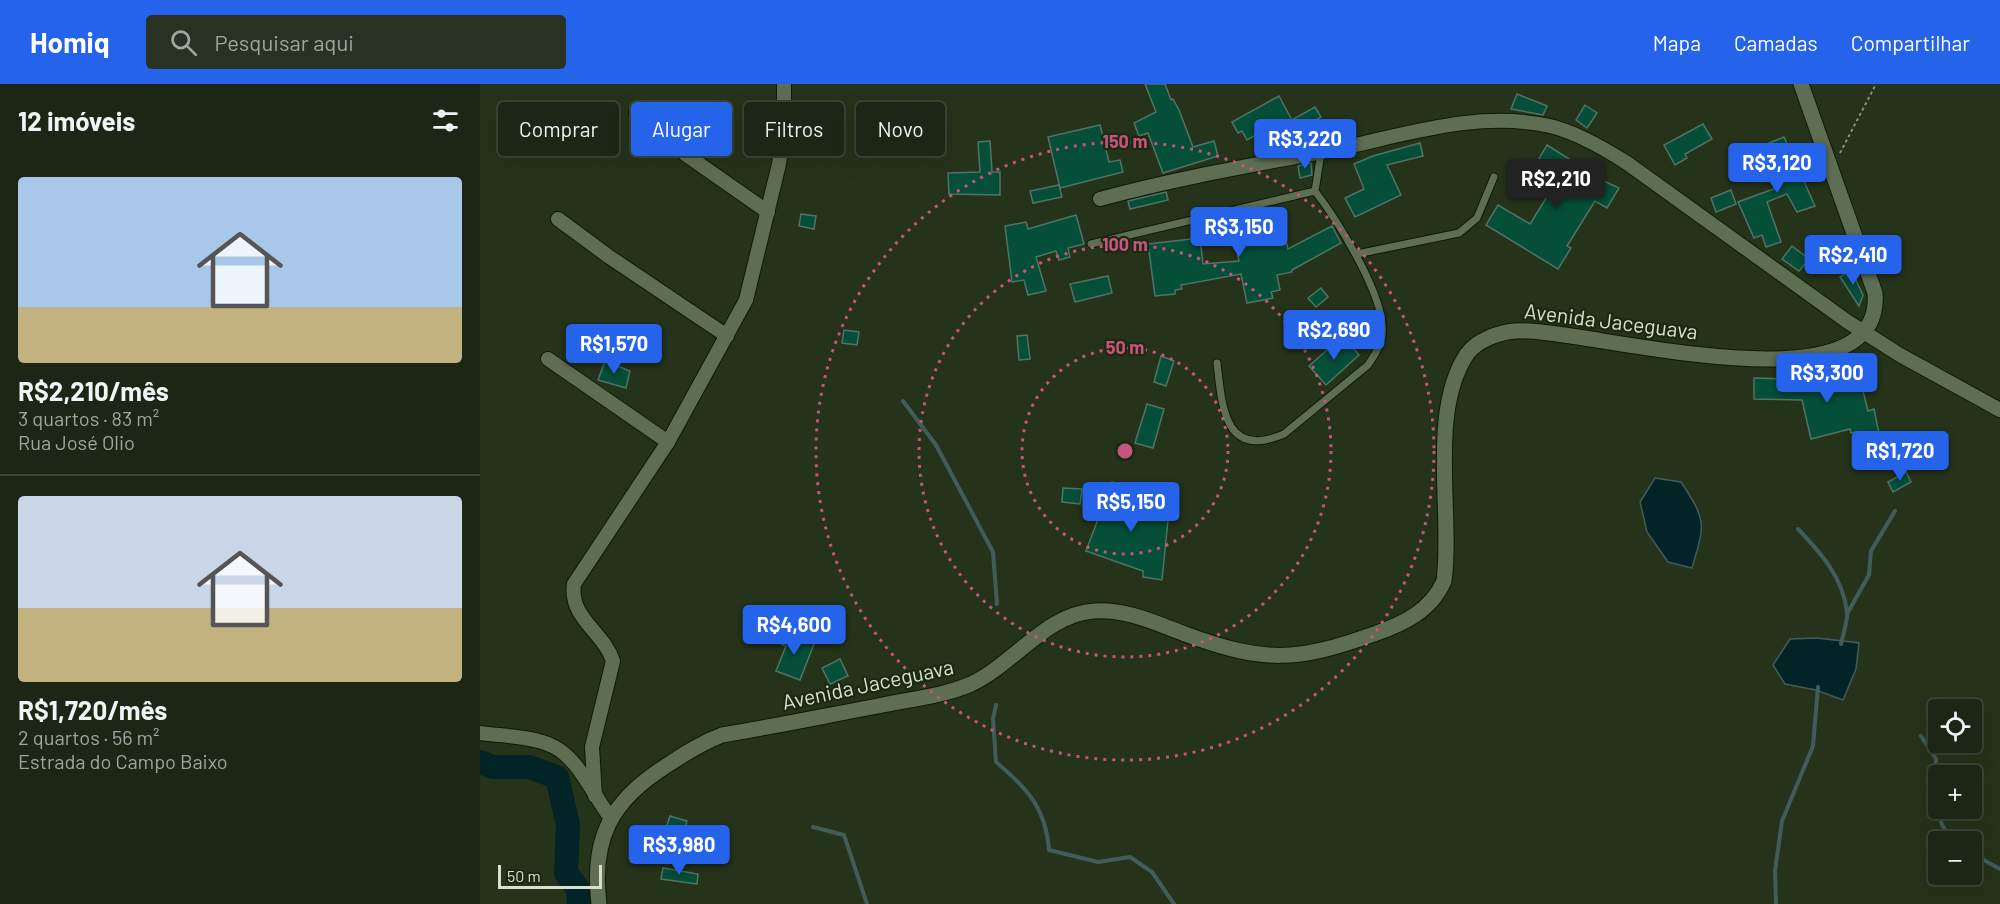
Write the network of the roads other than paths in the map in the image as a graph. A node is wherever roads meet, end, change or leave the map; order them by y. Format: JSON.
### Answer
{"nodes":[{"id":1,"x":784,"y":84,"type":"edge"},
{"id":2,"x":1801,"y":84,"type":"edge"},
{"id":3,"x":1321,"y":153,"type":"junction"},
{"id":4,"x":688,"y":156,"type":"edge"},
{"id":5,"x":1494,"y":177,"type":"dead end"},
{"id":6,"x":1315,"y":191,"type":"junction"},
{"id":7,"x":1100,"y":199,"type":"dead end"},
{"id":8,"x":768,"y":212,"type":"junction"},
{"id":9,"x":558,"y":219,"type":"dead end"},
{"id":10,"x":1091,"y":243,"type":"dead end"},
{"id":11,"x":1357,"y":255,"type":"junction"},
{"id":12,"x":1865,"y":333,"type":"junction"},
{"id":13,"x":727,"y":336,"type":"junction"},
{"id":14,"x":548,"y":359,"type":"dead end"},
{"id":15,"x":1217,"y":363,"type":"dead end"},
{"id":16,"x":2000,"y":410,"type":"edge"},
{"id":17,"x":668,"y":442,"type":"junction"},
{"id":18,"x":480,"y":733,"type":"edge"},
{"id":19,"x":595,"y":796,"type":"junction"},
{"id":20,"x":610,"y":818,"type":"junction"},
{"id":21,"x":599,"y":904,"type":"edge"}],
"edges":[{"from":1,"to":8,"type":"street"},
{"from":2,"to":12,"type":"main road"},
{"from":3,"to":6,"type":"lane"},
{"from":3,"to":7,"type":"street"},
{"from":3,"to":12,"type":"street"},
{"from":4,"to":8,"type":"street"},
{"from":5,"to":11,"type":"lane"},
{"from":6,"to":10,"type":"lane"},
{"from":6,"to":11,"type":"lane"},
{"from":8,"to":13,"type":"street"},
{"from":9,"to":13,"type":"street"},
{"from":11,"to":15,"type":"lane"},
{"from":12,"to":16,"type":"street"},
{"from":12,"to":20,"type":"main road","name":"Avenida Jaceguava"},
{"from":13,"to":17,"type":"street"},
{"from":14,"to":17,"type":"street"},
{"from":17,"to":19,"type":"street"},
{"from":18,"to":19,"type":"street"},
{"from":19,"to":20,"type":"street"},
{"from":20,"to":21,"type":"main road","name":"Avenida Jaceguava"}]}
